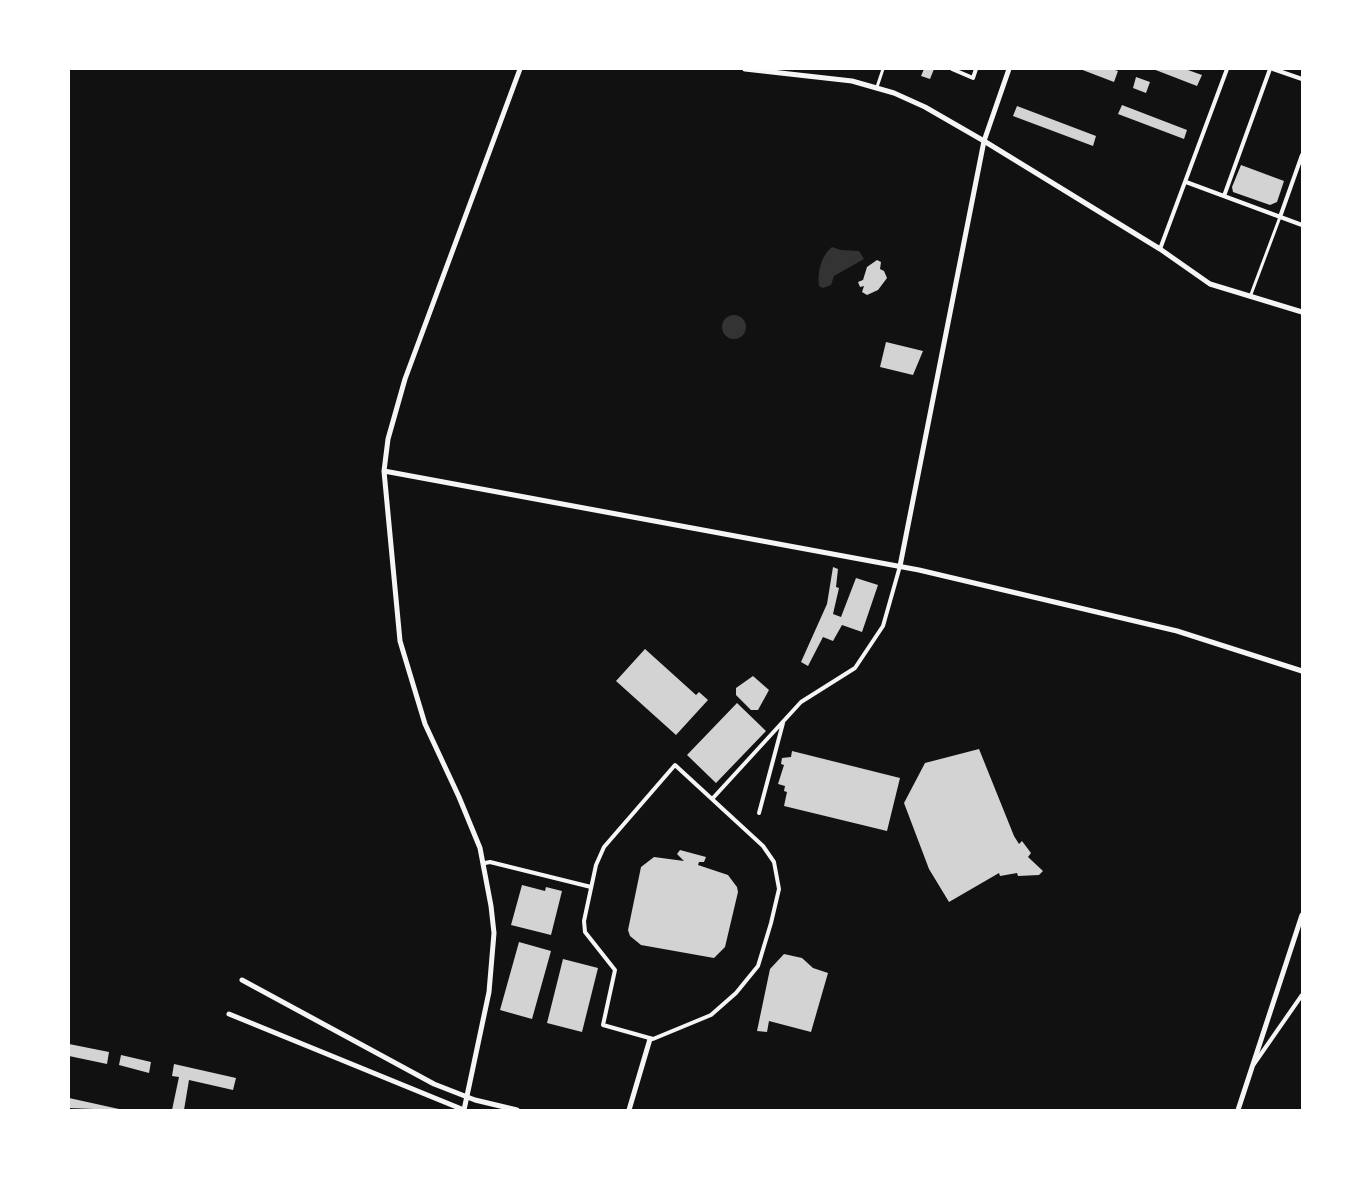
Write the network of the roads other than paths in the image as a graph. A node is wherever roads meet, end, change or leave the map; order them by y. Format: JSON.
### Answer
{"nodes":[{"id":1,"x":520,"y":69,"type":"edge"},
{"id":2,"x":745,"y":69,"type":"edge"},
{"id":3,"x":883,"y":69,"type":"edge"},
{"id":4,"x":952,"y":69,"type":"edge"},
{"id":5,"x":976,"y":69,"type":"edge"},
{"id":6,"x":1009,"y":69,"type":"edge"},
{"id":7,"x":1227,"y":69,"type":"edge"},
{"id":8,"x":1271,"y":69,"type":"edge"},
{"id":9,"x":1302,"y":79,"type":"edge"},
{"id":10,"x":877,"y":87,"type":"junction"},
{"id":11,"x":984,"y":141,"type":"junction"},
{"id":12,"x":1302,"y":155,"type":"edge"},
{"id":13,"x":1186,"y":182,"type":"junction"},
{"id":14,"x":1224,"y":196,"type":"junction"},
{"id":15,"x":1280,"y":217,"type":"junction"},
{"id":16,"x":1302,"y":225,"type":"edge"},
{"id":17,"x":1160,"y":249,"type":"junction"},
{"id":18,"x":1250,"y":297,"type":"junction"},
{"id":19,"x":1302,"y":312,"type":"edge"},
{"id":20,"x":384,"y":471,"type":"junction"},
{"id":21,"x":900,"y":566,"type":"junction"},
{"id":22,"x":1302,"y":670,"type":"edge"},
{"id":23,"x":783,"y":722,"type":"junction"},
{"id":24,"x":713,"y":798,"type":"junction"},
{"id":25,"x":759,"y":813,"type":"dead end"},
{"id":26,"x":485,"y":863,"type":"junction"},
{"id":27,"x":591,"y":886,"type":"junction"},
{"id":28,"x":1302,"y":915,"type":"edge"},
{"id":29,"x":242,"y":980,"type":"dead end"},
{"id":30,"x":1302,"y":995,"type":"edge"},
{"id":31,"x":229,"y":1014,"type":"dead end"},
{"id":32,"x":650,"y":1039,"type":"junction"},
{"id":33,"x":1254,"y":1065,"type":"junction"},
{"id":34,"x":467,"y":1098,"type":"junction"},
{"id":35,"x":464,"y":1110,"type":"edge"},
{"id":36,"x":517,"y":1110,"type":"edge"},
{"id":37,"x":629,"y":1110,"type":"edge"},
{"id":38,"x":1238,"y":1110,"type":"edge"}],
"edges":[{"from":1,"to":20,"type":"street"},
{"from":2,"to":10,"type":"street"},
{"from":3,"to":10,"type":"street"},
{"from":4,"to":5,"type":"street"},
{"from":6,"to":11,"type":"street"},
{"from":7,"to":13,"type":"street"},
{"from":8,"to":9,"type":"street"},
{"from":8,"to":14,"type":"street"},
{"from":10,"to":11,"type":"street"},
{"from":11,"to":17,"type":"street"},
{"from":11,"to":21,"type":"street"},
{"from":12,"to":15,"type":"street"},
{"from":13,"to":14,"type":"street"},
{"from":13,"to":17,"type":"street"},
{"from":14,"to":15,"type":"street"},
{"from":15,"to":16,"type":"street"},
{"from":15,"to":18,"type":"street"},
{"from":17,"to":18,"type":"street"},
{"from":18,"to":19,"type":"street"},
{"from":20,"to":21,"type":"street"},
{"from":20,"to":26,"type":"street"},
{"from":21,"to":22,"type":"street"},
{"from":21,"to":23,"type":"street"},
{"from":23,"to":24,"type":"street"},
{"from":23,"to":25,"type":"street"},
{"from":24,"to":27,"type":"street"},
{"from":24,"to":32,"type":"street"},
{"from":26,"to":27,"type":"street"},
{"from":26,"to":34,"type":"street"},
{"from":27,"to":32,"type":"street"},
{"from":28,"to":33,"type":"street"},
{"from":29,"to":34,"type":"street"},
{"from":30,"to":33,"type":"street"},
{"from":31,"to":35,"type":"street"},
{"from":32,"to":37,"type":"street"},
{"from":33,"to":38,"type":"street"},
{"from":34,"to":35,"type":"street"},
{"from":34,"to":36,"type":"street"}]}
